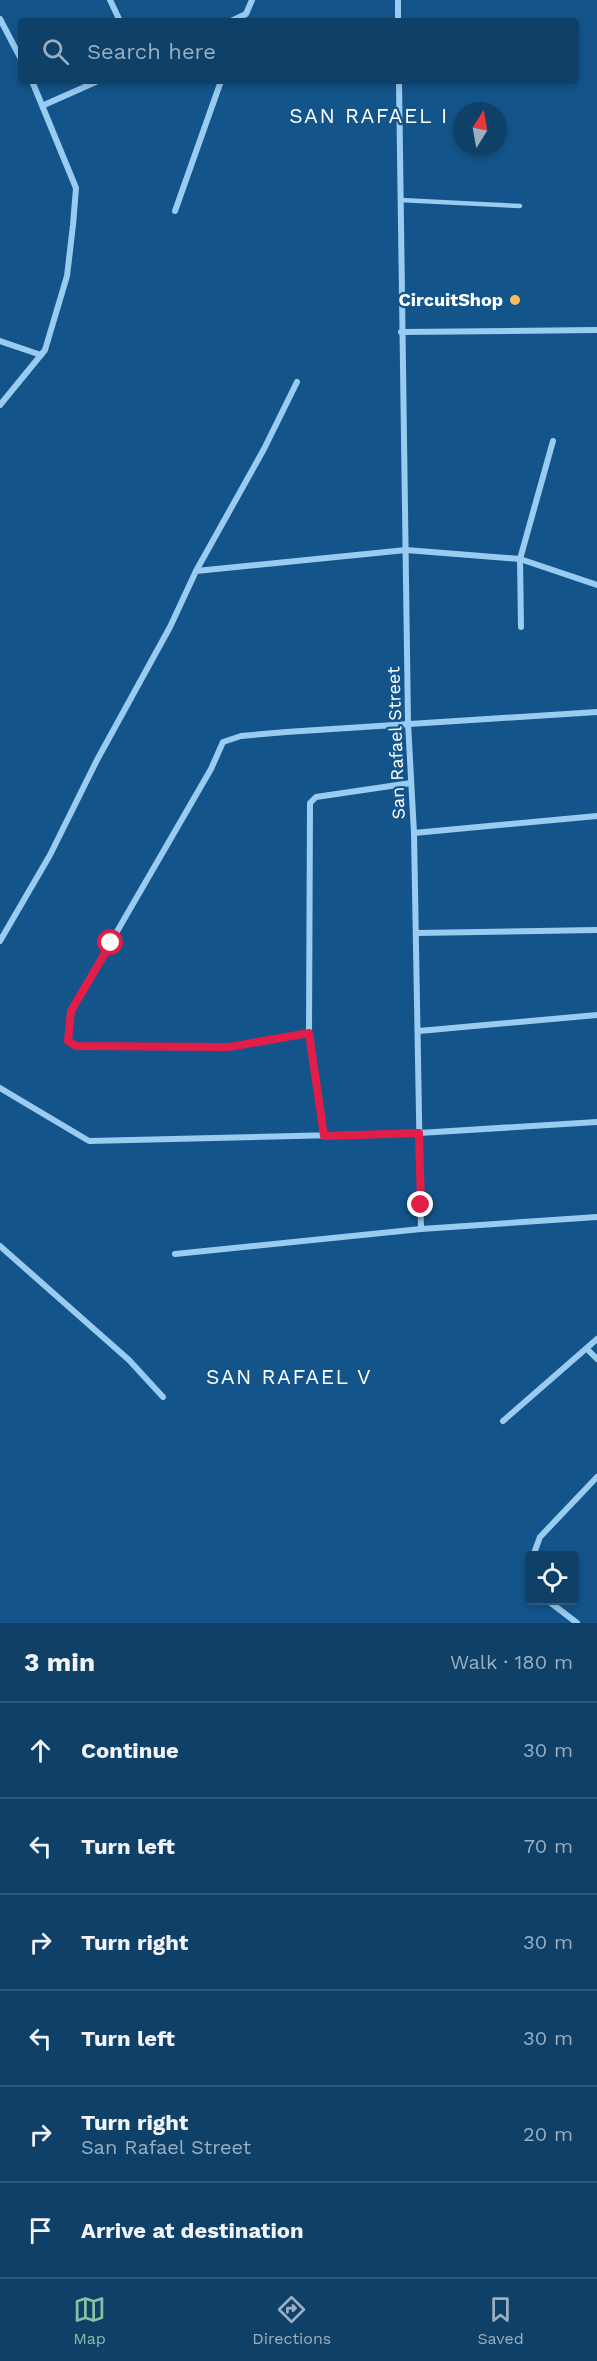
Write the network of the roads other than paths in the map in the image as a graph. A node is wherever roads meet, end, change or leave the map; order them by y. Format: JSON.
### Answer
{"nodes":[{"id":1,"x":110,"y":0,"type":"edge"},
{"id":2,"x":252,"y":0,"type":"edge"},
{"id":3,"x":398,"y":0,"type":"edge"},
{"id":4,"x":246,"y":14,"type":"junction"},
{"id":5,"x":119,"y":18,"type":"edge"},
{"id":6,"x":237,"y":18,"type":"edge"},
{"id":7,"x":244,"y":18,"type":"edge"},
{"id":8,"x":398,"y":18,"type":"edge"},
{"id":9,"x":0,"y":19,"type":"edge"},
{"id":10,"x":18,"y":53,"type":"edge"},
{"id":11,"x":34,"y":84,"type":"edge"},
{"id":12,"x":91,"y":84,"type":"edge"},
{"id":13,"x":220,"y":84,"type":"edge"},
{"id":14,"x":399,"y":84,"type":"edge"},
{"id":15,"x":44,"y":105,"type":"junction"},
{"id":16,"x":400,"y":200,"type":"junction"},
{"id":17,"x":520,"y":206,"type":"dead end"},
{"id":18,"x":175,"y":212,"type":"dead end"},
{"id":19,"x":597,"y":330,"type":"edge"},
{"id":20,"x":401,"y":332,"type":"junction"},
{"id":21,"x":0,"y":341,"type":"edge"},
{"id":22,"x":41,"y":355,"type":"junction"},
{"id":23,"x":297,"y":382,"type":"dead end"},
{"id":24,"x":0,"y":405,"type":"edge"},
{"id":25,"x":553,"y":441,"type":"dead end"},
{"id":26,"x":406,"y":550,"type":"junction"},
{"id":27,"x":520,"y":559,"type":"junction"},
{"id":28,"x":196,"y":571,"type":"junction"},
{"id":29,"x":597,"y":585,"type":"edge"},
{"id":30,"x":521,"y":627,"type":"dead end"},
{"id":31,"x":597,"y":712,"type":"edge"},
{"id":32,"x":408,"y":723,"type":"junction"},
{"id":33,"x":411,"y":783,"type":"junction"},
{"id":34,"x":597,"y":816,"type":"edge"},
{"id":35,"x":414,"y":833,"type":"junction"},
{"id":36,"x":597,"y":930,"type":"edge"},
{"id":37,"x":417,"y":933,"type":"junction"},
{"id":38,"x":0,"y":941,"type":"edge"},
{"id":39,"x":597,"y":1015,"type":"edge"},
{"id":40,"x":419,"y":1031,"type":"junction"},
{"id":41,"x":309,"y":1033,"type":"junction"},
{"id":42,"x":0,"y":1088,"type":"edge"},
{"id":43,"x":597,"y":1122,"type":"edge"},
{"id":44,"x":419,"y":1133,"type":"junction"},
{"id":45,"x":324,"y":1136,"type":"junction"},
{"id":46,"x":597,"y":1217,"type":"edge"},
{"id":47,"x":421,"y":1229,"type":"junction"},
{"id":48,"x":0,"y":1246,"type":"edge"},
{"id":49,"x":175,"y":1254,"type":"dead end"},
{"id":50,"x":597,"y":1339,"type":"edge"},
{"id":51,"x":587,"y":1349,"type":"junction"},
{"id":52,"x":597,"y":1359,"type":"edge"},
{"id":53,"x":163,"y":1397,"type":"dead end"},
{"id":54,"x":503,"y":1421,"type":"dead end"},
{"id":55,"x":597,"y":1477,"type":"edge"},
{"id":56,"x":535,"y":1551,"type":"edge"},
{"id":57,"x":554,"y":1605,"type":"edge"},
{"id":58,"x":577,"y":1623,"type":"edge"}],
"edges":[{"from":1,"to":5,"type":"street"},
{"from":2,"to":4,"type":"street"},
{"from":3,"to":8,"type":"street"},
{"from":4,"to":6,"type":"street"},
{"from":4,"to":7,"type":"street"},
{"from":9,"to":10,"type":"street"},
{"from":11,"to":15,"type":"street"},
{"from":12,"to":15,"type":"street"},
{"from":13,"to":18,"type":"street"},
{"from":14,"to":16,"type":"street","name":"San Rafael Street"},
{"from":15,"to":22,"type":"street"},
{"from":16,"to":17,"type":"lane"},
{"from":16,"to":20,"type":"street","name":"San Rafael Street"},
{"from":19,"to":20,"type":"street"},
{"from":20,"to":26,"type":"street","name":"San Rafael Street"},
{"from":21,"to":22,"type":"street"},
{"from":22,"to":24,"type":"street"},
{"from":23,"to":28,"type":"street"},
{"from":25,"to":27,"type":"street"},
{"from":26,"to":27,"type":"street"},
{"from":26,"to":28,"type":"street"},
{"from":26,"to":32,"type":"street","name":"San Rafael Street"},
{"from":27,"to":29,"type":"street"},
{"from":27,"to":30,"type":"street"},
{"from":28,"to":38,"type":"street"},
{"from":31,"to":32,"type":"street"},
{"from":32,"to":33,"type":"street","name":"San Rafael Street"},
{"from":32,"to":41,"type":"street"},
{"from":33,"to":35,"type":"street","name":"San Rafael Street"},
{"from":33,"to":41,"type":"street"},
{"from":34,"to":35,"type":"street"},
{"from":35,"to":37,"type":"street","name":"San Rafael Street"},
{"from":36,"to":37,"type":"street"},
{"from":37,"to":40,"type":"street","name":"San Rafael Street"},
{"from":39,"to":40,"type":"street"},
{"from":40,"to":44,"type":"street","name":"San Rafael Street"},
{"from":41,"to":45,"type":"street"},
{"from":42,"to":45,"type":"street"},
{"from":43,"to":44,"type":"street"},
{"from":44,"to":45,"type":"street"},
{"from":44,"to":47,"type":"street","name":"San Rafael Street"},
{"from":46,"to":47,"type":"street"},
{"from":47,"to":49,"type":"street"},
{"from":48,"to":53,"type":"street"},
{"from":50,"to":51,"type":"street"},
{"from":51,"to":52,"type":"street"},
{"from":51,"to":54,"type":"street"},
{"from":55,"to":56,"type":"street"},
{"from":57,"to":58,"type":"street"}]}
